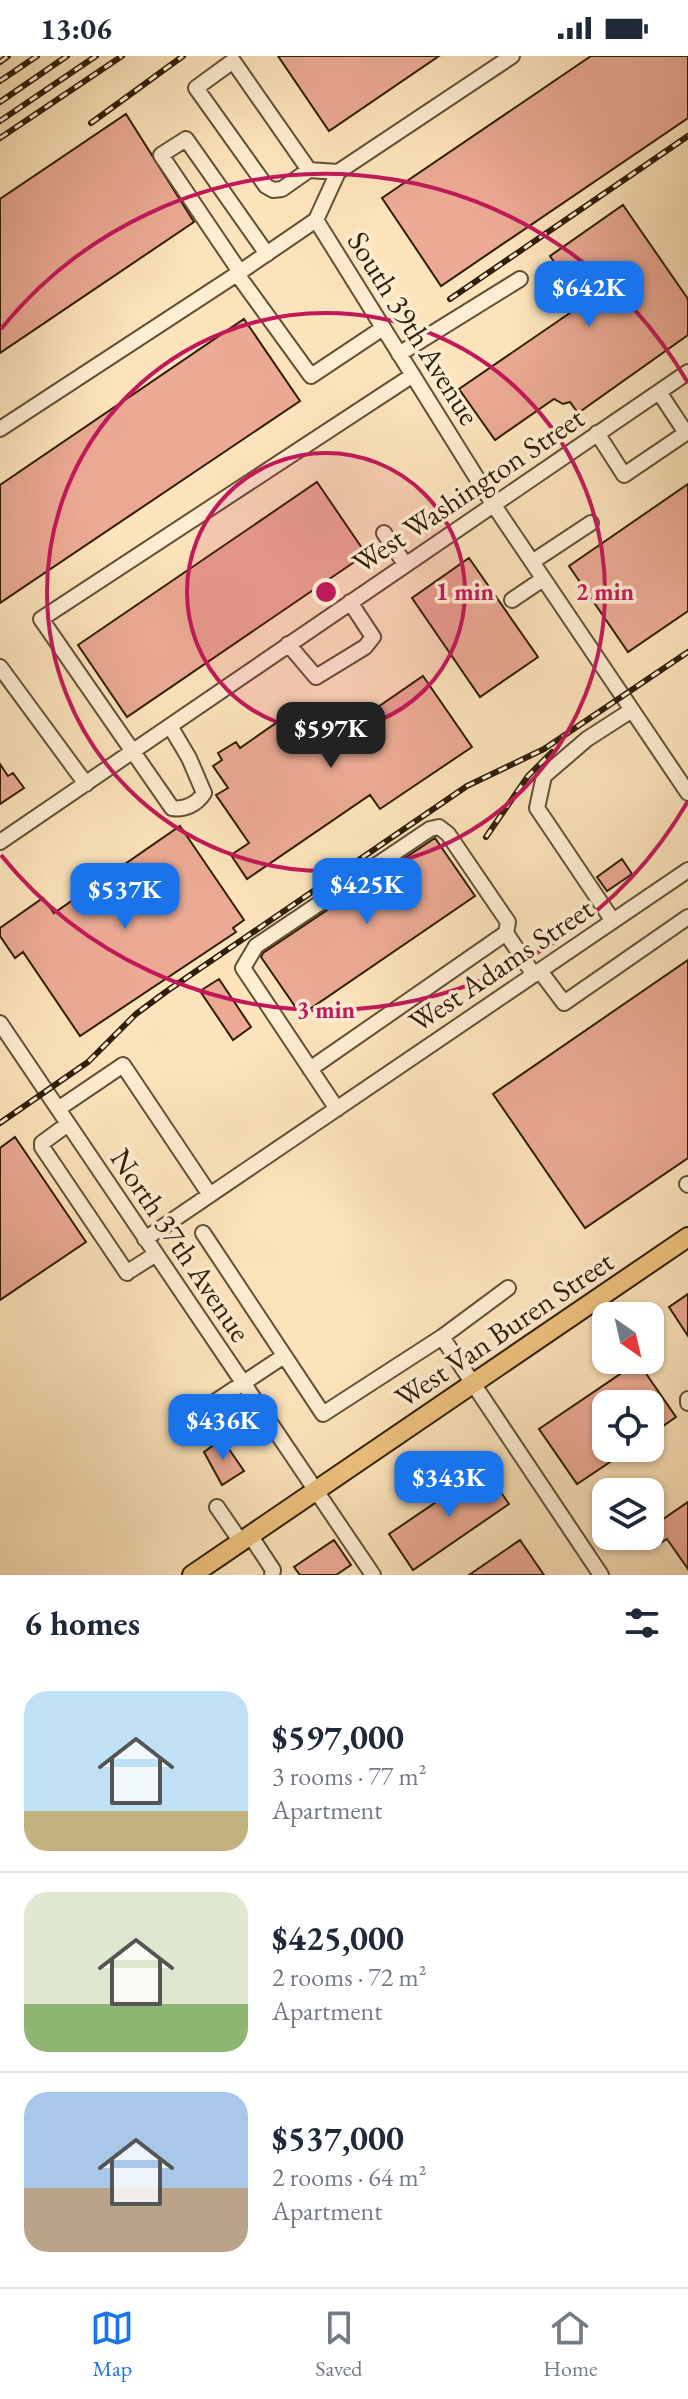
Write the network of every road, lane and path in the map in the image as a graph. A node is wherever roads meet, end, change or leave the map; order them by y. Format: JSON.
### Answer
{"nodes":[{"id":1,"x":512,"y":56,"type":"edge"},
{"id":2,"x":309,"y":170,"type":"junction"},
{"id":3,"x":338,"y":172,"type":"junction"},
{"id":4,"x":316,"y":220,"type":"junction"},
{"id":5,"x":267,"y":254,"type":"junction"},
{"id":6,"x":239,"y":273,"type":"junction"},
{"id":7,"x":520,"y":279,"type":"dead end"},
{"id":8,"x":383,"y":328,"type":"junction"},
{"id":9,"x":399,"y":354,"type":"junction"},
{"id":10,"x":688,"y":372,"type":"edge"},
{"id":11,"x":413,"y":375,"type":"junction"},
{"id":12,"x":659,"y":392,"type":"junction"},
{"id":13,"x":0,"y":429,"type":"edge"},
{"id":14,"x":597,"y":433,"type":"junction"},
{"id":15,"x":493,"y":504,"type":"junction"},
{"id":16,"x":591,"y":523,"type":"dead end"},
{"id":17,"x":384,"y":533,"type":"dead end"},
{"id":18,"x":532,"y":562,"type":"junction"},
{"id":19,"x":405,"y":564,"type":"junction"},
{"id":20,"x":543,"y":579,"type":"junction"},
{"id":21,"x":512,"y":600,"type":"dead end"},
{"id":22,"x":350,"y":602,"type":"junction"},
{"id":23,"x":288,"y":644,"type":"junction"},
{"id":24,"x":0,"y":667,"type":"edge"},
{"id":25,"x":632,"y":710,"type":"junction"},
{"id":26,"x":170,"y":726,"type":"junction"},
{"id":27,"x":132,"y":752,"type":"junction"},
{"id":28,"x":86,"y":784,"type":"junction"},
{"id":29,"x":688,"y":793,"type":"edge"},
{"id":30,"x":0,"y":842,"type":"edge"},
{"id":31,"x":688,"y":870,"type":"edge"},
{"id":32,"x":688,"y":917,"type":"edge"},
{"id":33,"x":613,"y":921,"type":"junction"},
{"id":34,"x":506,"y":933,"type":"junction"},
{"id":35,"x":537,"y":973,"type":"junction"},
{"id":36,"x":0,"y":1023,"type":"edge"},
{"id":37,"x":310,"y":1069,"type":"junction"},
{"id":38,"x":58,"y":1109,"type":"junction"},
{"id":39,"x":337,"y":1109,"type":"junction"},
{"id":40,"x":68,"y":1124,"type":"junction"},
{"id":41,"x":210,"y":1195,"type":"junction"},
{"id":42,"x":203,"y":1233,"type":"dead end"},
{"id":43,"x":688,"y":1237,"type":"edge"},
{"id":44,"x":145,"y":1239,"type":"junction"},
{"id":45,"x":156,"y":1254,"type":"junction"},
{"id":46,"x":508,"y":1288,"type":"dead end"},
{"id":47,"x":442,"y":1337,"type":"junction"},
{"id":48,"x":284,"y":1356,"type":"junction"},
{"id":49,"x":243,"y":1382,"type":"junction"},
{"id":50,"x":474,"y":1382,"type":"junction"},
{"id":51,"x":210,"y":1405,"type":"dead end"},
{"id":52,"x":315,"y":1491,"type":"junction"},
{"id":53,"x":217,"y":1507,"type":"dead end"},
{"id":54,"x":245,"y":1539,"type":"junction"},
{"id":55,"x":370,"y":1570,"type":"edge"},
{"id":56,"x":192,"y":1575,"type":"edge"},
{"id":57,"x":272,"y":1575,"type":"edge"},
{"id":58,"x":354,"y":1575,"type":"edge"},
{"id":59,"x":601,"y":1575,"type":"edge"}],
"edges":[{"from":1,"to":3,"type":"street"},
{"from":2,"to":2,"type":"street"},
{"from":2,"to":3,"type":"street"},
{"from":3,"to":4,"type":"street"},
{"from":4,"to":5,"type":"street"},
{"from":4,"to":8,"type":"street","name":"South 39th Avenue"},
{"from":5,"to":6,"type":"street"},
{"from":5,"to":6,"type":"street"},
{"from":6,"to":8,"type":"street"},
{"from":6,"to":13,"type":"street"},
{"from":7,"to":9,"type":"street"},
{"from":8,"to":9,"type":"street","name":"South 39th Avenue"},
{"from":9,"to":11,"type":"street","name":"South 39th Avenue"},
{"from":10,"to":12,"type":"street","name":"West Washington Street"},
{"from":11,"to":15,"type":"street","name":"South 39th Avenue"},
{"from":11,"to":27,"type":"street"},
{"from":12,"to":14,"type":"street","name":"West Washington Street"},
{"from":12,"to":14,"type":"street"},
{"from":14,"to":15,"type":"street","name":"West Washington Street"},
{"from":15,"to":18,"type":"street","name":"South 39th Avenue"},
{"from":15,"to":19,"type":"street","name":"West Washington Street"},
{"from":16,"to":18,"type":"street"},
{"from":17,"to":19,"type":"street"},
{"from":18,"to":20,"type":"street","name":"South 39th Avenue"},
{"from":19,"to":22,"type":"street","name":"West Washington Street"},
{"from":20,"to":21,"type":"street"},
{"from":20,"to":25,"type":"street","name":"South 39th Avenue"},
{"from":22,"to":23,"type":"street","name":"West Washington Street"},
{"from":22,"to":23,"type":"street"},
{"from":23,"to":26,"type":"street","name":"West Washington Street"},
{"from":24,"to":28,"type":"street"},
{"from":25,"to":29,"type":"street","name":"South 39th Avenue"},
{"from":25,"to":33,"type":"street"},
{"from":26,"to":27,"type":"street","name":"West Washington Street"},
{"from":26,"to":27,"type":"street"},
{"from":27,"to":28,"type":"street","name":"West Washington Street"},
{"from":28,"to":30,"type":"street","name":"West Washington Street"},
{"from":31,"to":33,"type":"street","name":"West Adams Street"},
{"from":32,"to":35,"type":"street"},
{"from":33,"to":35,"type":"street","name":"West Adams Street"},
{"from":34,"to":35,"type":"street"},
{"from":34,"to":37,"type":"street"},
{"from":34,"to":37,"type":"street"},
{"from":35,"to":39,"type":"street","name":"West Adams Street"},
{"from":36,"to":38,"type":"street","name":"North 37th Avenue"},
{"from":37,"to":39,"type":"street"},
{"from":38,"to":40,"type":"street","name":"North 37th Avenue"},
{"from":38,"to":41,"type":"street"},
{"from":39,"to":41,"type":"street","name":"West Adams Street"},
{"from":40,"to":44,"type":"street","name":"North 37th Avenue"},
{"from":40,"to":45,"type":"street"},
{"from":41,"to":44,"type":"street","name":"West Adams Street"},
{"from":42,"to":48,"type":"street"},
{"from":43,"to":50,"type":"main road","name":"West Van Buren Street"},
{"from":44,"to":45,"type":"street","name":"North 37th Avenue"},
{"from":45,"to":49,"type":"street","name":"North 37th Avenue"},
{"from":46,"to":47,"type":"street"},
{"from":47,"to":48,"type":"street"},
{"from":47,"to":50,"type":"street"},
{"from":48,"to":49,"type":"street"},
{"from":49,"to":51,"type":"street"},
{"from":49,"to":52,"type":"street","name":"North 37th Avenue"},
{"from":50,"to":52,"type":"main road","name":"West Van Buren Street"},
{"from":50,"to":59,"type":"street"},
{"from":52,"to":54,"type":"main road","name":"West Van Buren Street"},
{"from":52,"to":55,"type":"street","name":"North 37th Avenue"},
{"from":53,"to":54,"type":"street"},
{"from":54,"to":56,"type":"main road","name":"West Van Buren Street"},
{"from":54,"to":57,"type":"street"},
{"from":55,"to":58,"type":"street"}]}
